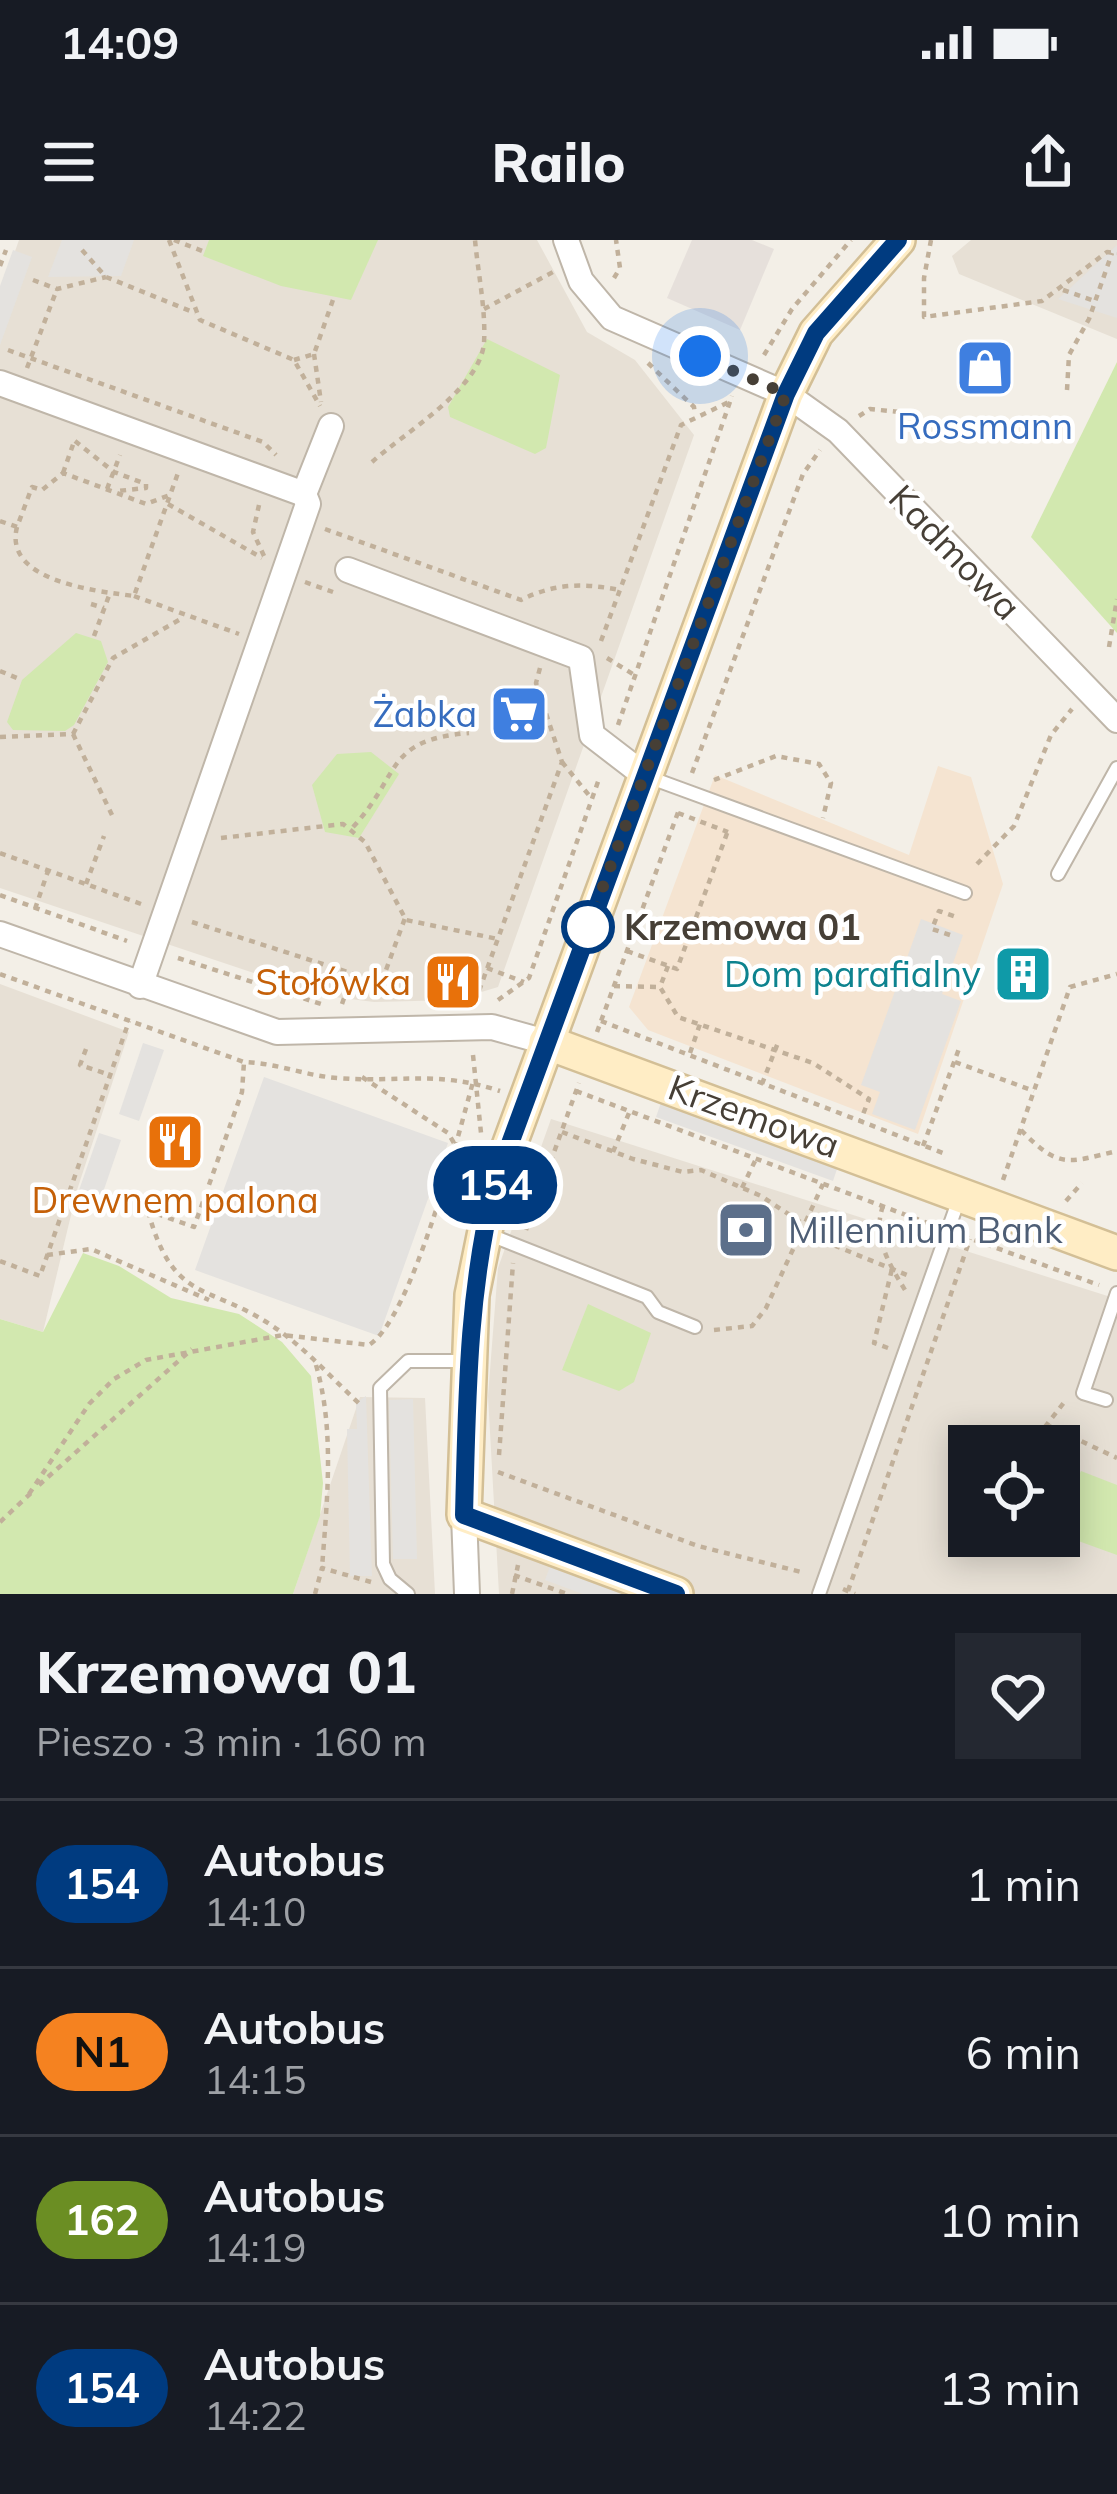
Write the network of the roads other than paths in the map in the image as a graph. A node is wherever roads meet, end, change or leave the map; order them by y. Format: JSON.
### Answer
{"nodes":[{"id":1,"x":566,"y":240,"type":"edge"},
{"id":2,"x":898,"y":240,"type":"edge"},
{"id":3,"x":12,"y":379,"type":"edge"},
{"id":4,"x":786,"y":394,"type":"junction"},
{"id":5,"x":331,"y":425,"type":"dead end"},
{"id":6,"x":307,"y":487,"type":"junction"},
{"id":7,"x":348,"y":570,"type":"dead end"},
{"id":8,"x":1117,"y":720,"type":"edge"},
{"id":9,"x":1117,"y":768,"type":"edge"},
{"id":10,"x":644,"y":775,"type":"junction"},
{"id":11,"x":1058,"y":874,"type":"dead end"},
{"id":12,"x":965,"y":893,"type":"dead end"},
{"id":13,"x":0,"y":934,"type":"edge"},
{"id":14,"x":140,"y":986,"type":"junction"},
{"id":15,"x":546,"y":1042,"type":"junction"},
{"id":16,"x":973,"y":1181,"type":"junction"},
{"id":17,"x":483,"y":1232,"type":"junction"},
{"id":18,"x":1117,"y":1253,"type":"edge"},
{"id":19,"x":1110,"y":1290,"type":"edge"},
{"id":20,"x":694,"y":1328,"type":"road end"},
{"id":21,"x":469,"y":1361,"type":"junction"},
{"id":22,"x":1106,"y":1400,"type":"dead end"},
{"id":23,"x":464,"y":1515,"type":"junction"},
{"id":24,"x":822,"y":1587,"type":"edge"},
{"id":25,"x":408,"y":1594,"type":"edge"},
{"id":26,"x":467,"y":1594,"type":"edge"},
{"id":27,"x":676,"y":1594,"type":"edge"}],
"edges":[{"from":1,"to":4,"type":"street","name":"Kadmowa"},
{"from":2,"to":4,"type":"street"},
{"from":3,"to":6,"type":"street"},
{"from":4,"to":8,"type":"street","name":"Kadmowa"},
{"from":4,"to":10,"type":"street"},
{"from":5,"to":6,"type":"street"},
{"from":6,"to":14,"type":"street"},
{"from":7,"to":10,"type":"street"},
{"from":9,"to":11,"type":"lane"},
{"from":10,"to":12,"type":"lane"},
{"from":10,"to":15,"type":"street"},
{"from":13,"to":14,"type":"street"},
{"from":14,"to":15,"type":"street"},
{"from":15,"to":16,"type":"street","name":"Krzemowa"},
{"from":15,"to":17,"type":"street"},
{"from":16,"to":18,"type":"street","name":"Krzemowa"},
{"from":16,"to":24,"type":"lane"},
{"from":17,"to":20,"type":"lane"},
{"from":17,"to":21,"type":"street"},
{"from":19,"to":22,"type":"lane"},
{"from":21,"to":23,"type":"street"},
{"from":21,"to":25,"type":"lane"},
{"from":23,"to":26,"type":"street"},
{"from":23,"to":27,"type":"street"}]}
